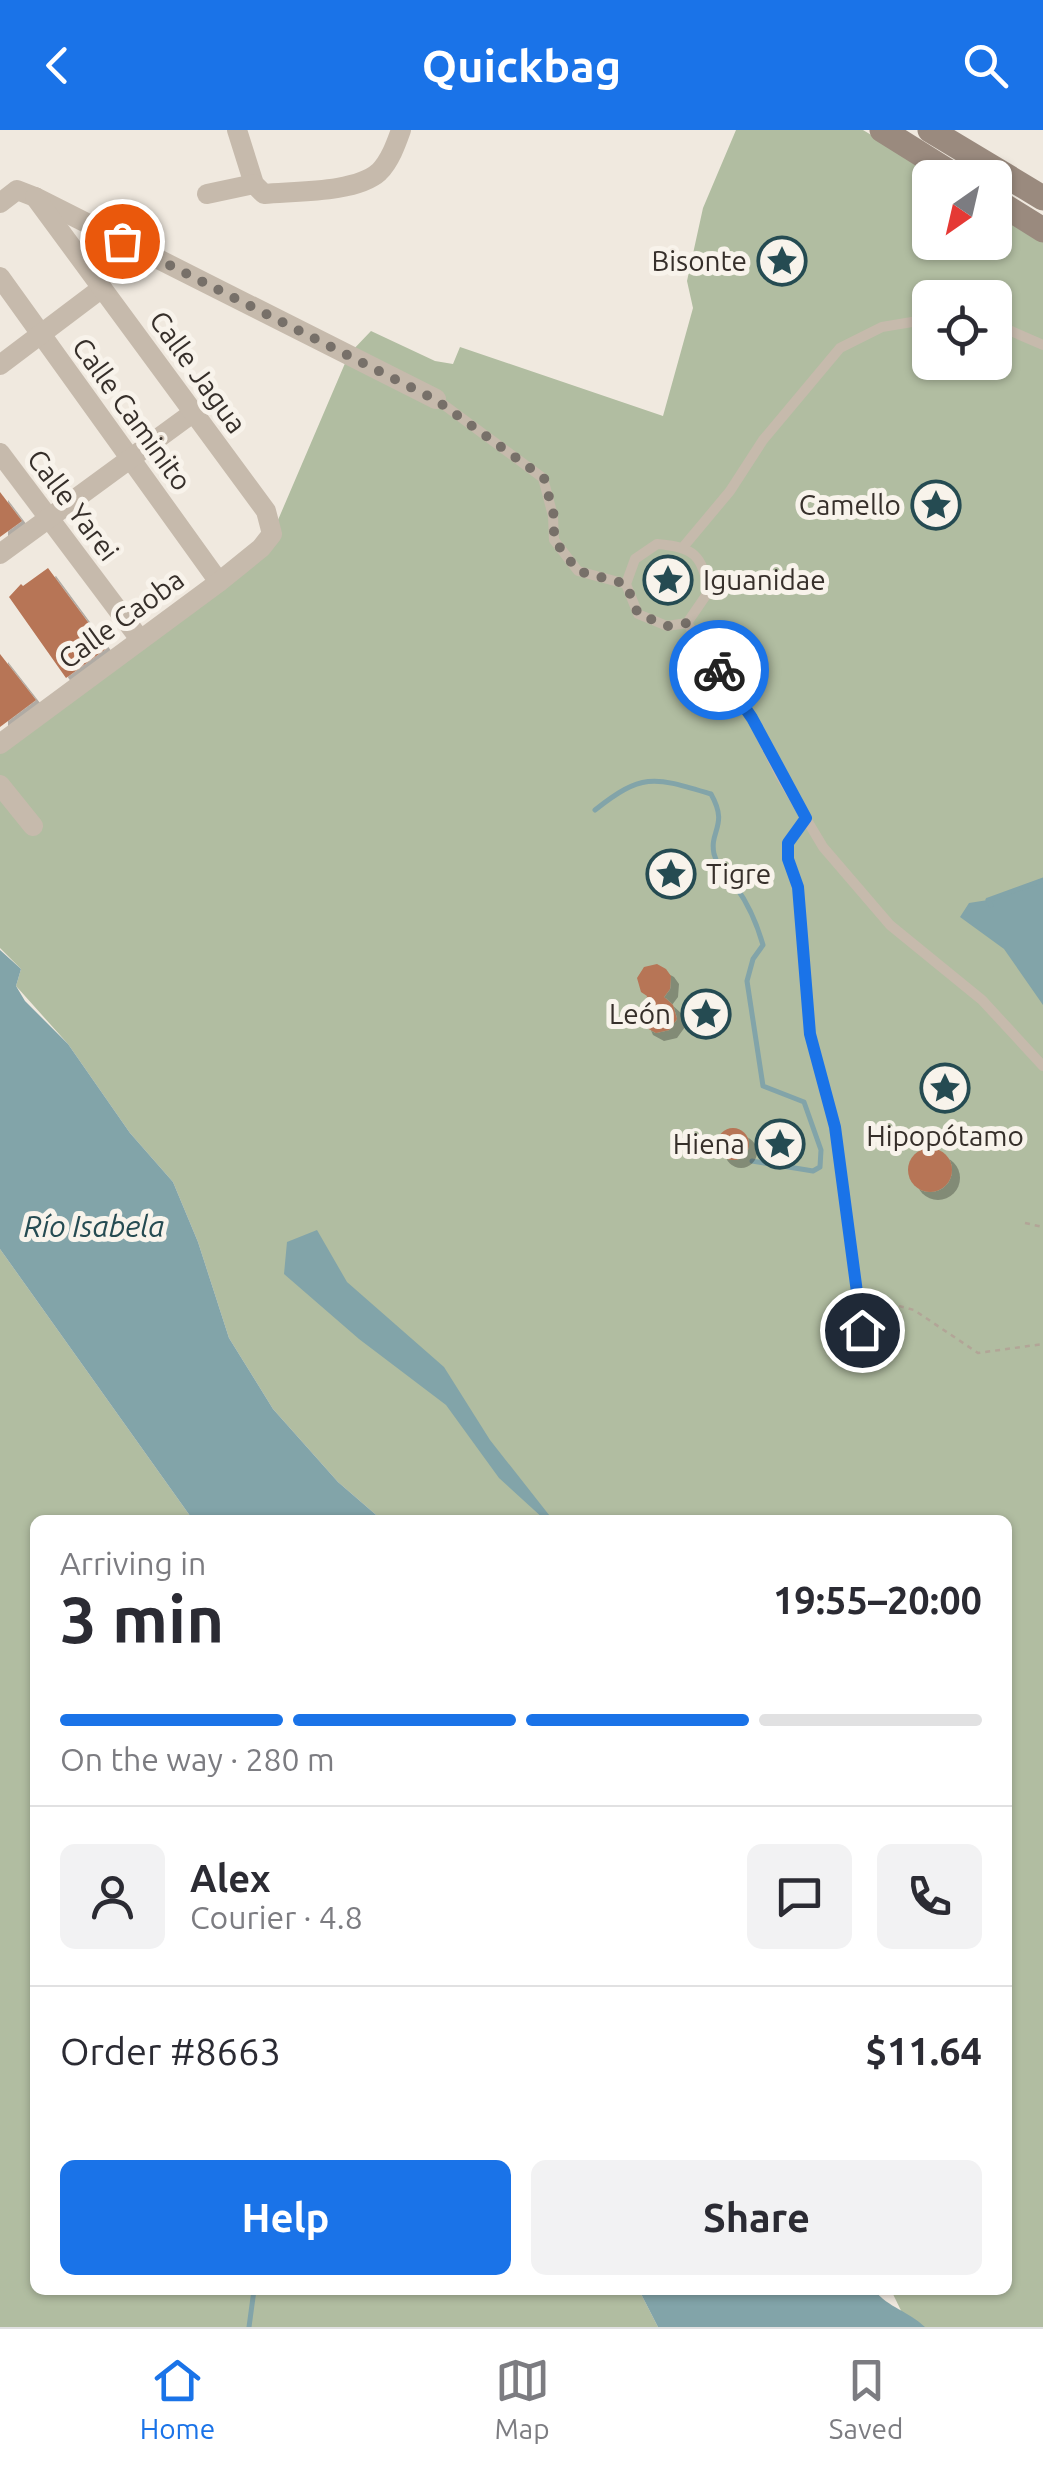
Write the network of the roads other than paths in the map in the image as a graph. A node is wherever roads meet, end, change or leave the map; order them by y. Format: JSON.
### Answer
{"nodes":[{"id":1,"x":238,"y":130,"type":"edge"},
{"id":2,"x":401,"y":130,"type":"edge"},
{"id":3,"x":882,"y":130,"type":"edge"},
{"id":4,"x":930,"y":130,"type":"edge"},
{"id":5,"x":930,"y":160,"type":"edge"},
{"id":6,"x":254,"y":184,"type":"junction"},
{"id":7,"x":207,"y":194,"type":"dead end"},
{"id":8,"x":17,"y":197,"type":"edge"},
{"id":9,"x":1043,"y":198,"type":"edge"},
{"id":10,"x":1012,"y":211,"type":"edge"},
{"id":11,"x":1043,"y":230,"type":"edge"},
{"id":12,"x":0,"y":278,"type":"edge"},
{"id":13,"x":102,"y":288,"type":"junction"},
{"id":14,"x":912,"y":321,"type":"edge"},
{"id":15,"x":1012,"y":331,"type":"edge"},
{"id":16,"x":40,"y":334,"type":"junction"},
{"id":17,"x":1043,"y":344,"type":"edge"},
{"id":18,"x":0,"y":365,"type":"edge"},
{"id":19,"x":436,"y":400,"type":"joint"},
{"id":20,"x":194,"y":412,"type":"junction"},
{"id":21,"x":0,"y":454,"type":"edge"},
{"id":22,"x":130,"y":458,"type":"junction"},
{"id":23,"x":48,"y":519,"type":"junction"},
{"id":24,"x":272,"y":534,"type":"joint"},
{"id":25,"x":684,"y":546,"type":"junction"},
{"id":26,"x":0,"y":554,"type":"edge"},
{"id":27,"x":219,"y":582,"type":"junction"},
{"id":28,"x":626,"y":584,"type":"junction"},
{"id":29,"x":687,"y":623,"type":"junction"},
{"id":30,"x":139,"y":638,"type":"junction"},
{"id":31,"x":0,"y":744,"type":"edge"},
{"id":32,"x":0,"y":786,"type":"edge"},
{"id":33,"x":806,"y":818,"type":"junction"},
{"id":34,"x":33,"y":826,"type":"dead end"},
{"id":35,"x":1043,"y":1066,"type":"edge"},
{"id":36,"x":862,"y":1330,"type":"dead end"}],
"edges":[{"from":1,"to":6,"type":"street"},
{"from":2,"to":6,"type":"street"},
{"from":3,"to":5,"type":"main road"},
{"from":4,"to":9,"type":"main road"},
{"from":6,"to":7,"type":"street"},
{"from":8,"to":13,"type":"street","name":"Calle Jagua"},
{"from":8,"to":19,"type":"street"},
{"from":10,"to":11,"type":"main road"},
{"from":12,"to":16,"type":"street","name":"Calle Caminito"},
{"from":13,"to":16,"type":"street"},
{"from":13,"to":20,"type":"street","name":"Calle Jagua"},
{"from":14,"to":25,"type":"lane"},
{"from":15,"to":17,"type":"lane"},
{"from":16,"to":18,"type":"street"},
{"from":16,"to":22,"type":"street","name":"Calle Caminito"},
{"from":19,"to":28,"type":"lane"},
{"from":20,"to":22,"type":"street"},
{"from":20,"to":24,"type":"street","name":"Calle Jagua"},
{"from":21,"to":23,"type":"street","name":"Calle Yarei"},
{"from":22,"to":23,"type":"street"},
{"from":22,"to":27,"type":"street","name":"Calle Caminito"},
{"from":23,"to":26,"type":"street"},
{"from":23,"to":30,"type":"street","name":"Calle Yarei"},
{"from":24,"to":27,"type":"street","name":"Calle Caoba"},
{"from":25,"to":28,"type":"lane"},
{"from":25,"to":29,"type":"lane"},
{"from":27,"to":30,"type":"street","name":"Calle Caoba"},
{"from":28,"to":29,"type":"lane"},
{"from":29,"to":33,"type":"lane"},
{"from":30,"to":31,"type":"street","name":"Calle Caoba"},
{"from":32,"to":34,"type":"street"},
{"from":33,"to":35,"type":"lane"},
{"from":33,"to":36,"type":"lane"}]}
